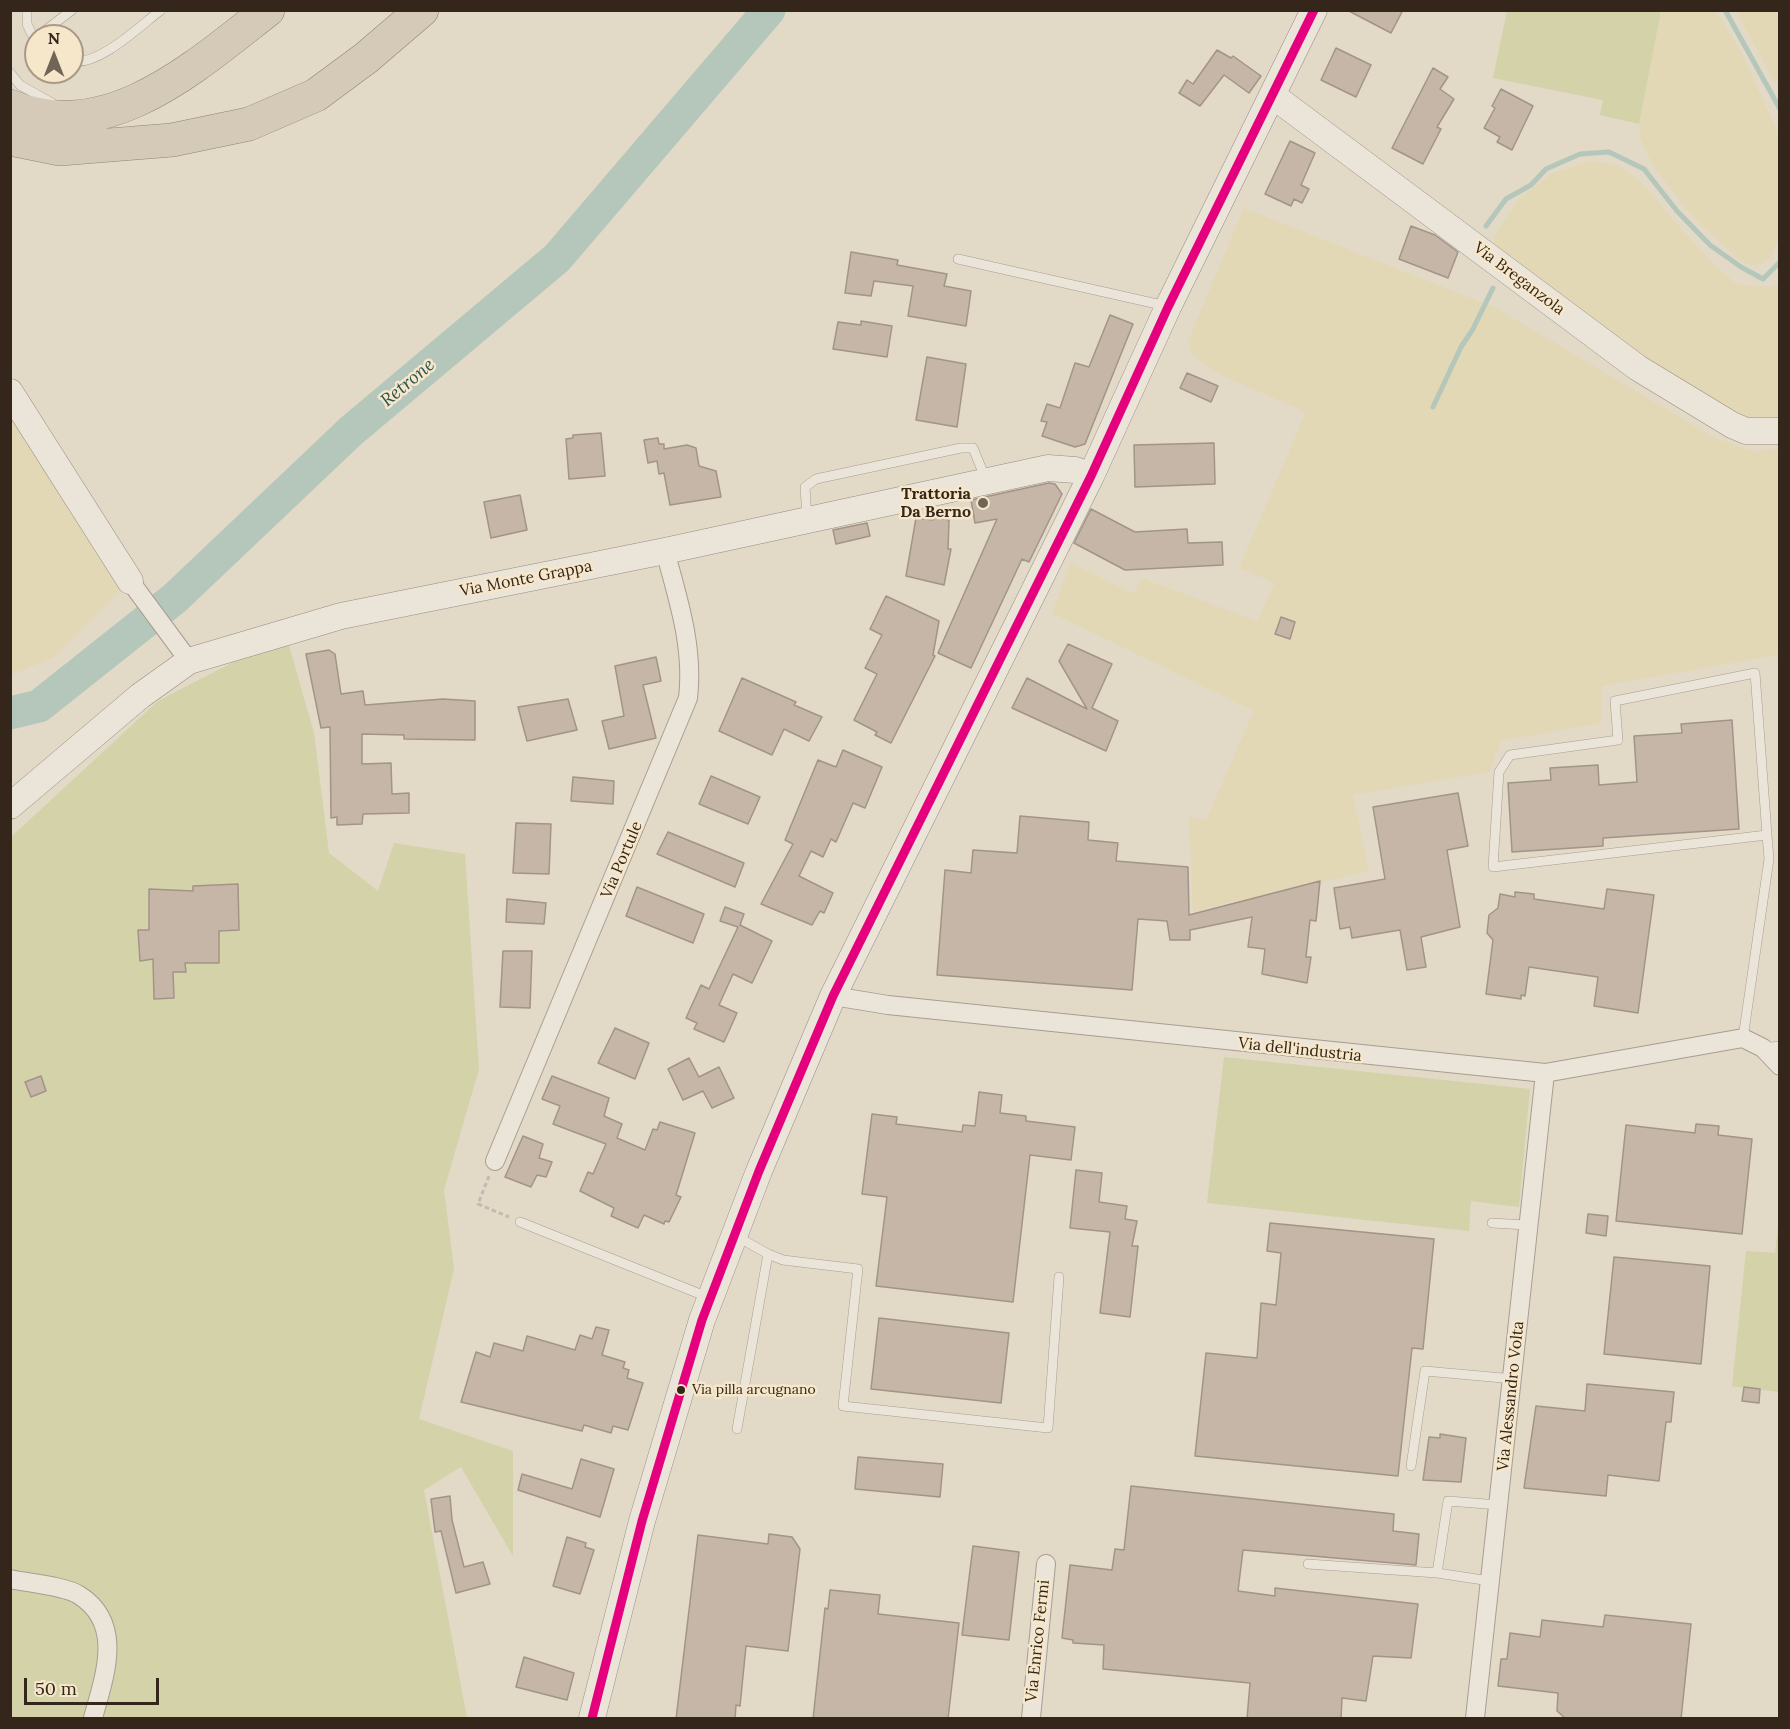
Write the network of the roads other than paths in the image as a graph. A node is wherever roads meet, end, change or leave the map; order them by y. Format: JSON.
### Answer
{"nodes":[{"id":1,"x":72,"y":10,"type":"edge"},
{"id":2,"x":161,"y":10,"type":"edge"},
{"id":3,"x":268,"y":10,"type":"edge"},
{"id":4,"x":422,"y":10,"type":"edge"},
{"id":5,"x":1314,"y":10,"type":"edge"},
{"id":6,"x":54,"y":24,"type":"edge"},
{"id":7,"x":84,"y":60,"type":"edge"},
{"id":8,"x":10,"y":73,"type":"edge"},
{"id":9,"x":1272,"y":95,"type":"junction"},
{"id":10,"x":10,"y":106,"type":"edge"},
{"id":11,"x":88,"y":116,"type":"junction"},
{"id":12,"x":10,"y":139,"type":"edge"},
{"id":13,"x":958,"y":259,"type":"dead end"},
{"id":14,"x":1168,"y":307,"type":"junction"},
{"id":15,"x":10,"y":392,"type":"edge"},
{"id":16,"x":1779,"y":431,"type":"edge"},
{"id":17,"x":1091,"y":476,"type":"junction"},
{"id":18,"x":986,"y":481,"type":"junction"},
{"id":19,"x":807,"y":520,"type":"junction"},
{"id":20,"x":665,"y":551,"type":"junction"},
{"id":21,"x":130,"y":581,"type":"joint"},
{"id":22,"x":189,"y":661,"type":"junction"},
{"id":23,"x":10,"y":806,"type":"edge"},
{"id":24,"x":1767,"y":835,"type":"junction"},
{"id":25,"x":833,"y":996,"type":"junction"},
{"id":26,"x":1743,"y":1038,"type":"junction"},
{"id":27,"x":1771,"y":1047,"type":"edge"},
{"id":28,"x":1779,"y":1066,"type":"edge"},
{"id":29,"x":1545,"y":1073,"type":"junction"},
{"id":30,"x":495,"y":1161,"type":"road end"},
{"id":31,"x":520,"y":1222,"type":"road end"},
{"id":32,"x":1492,"y":1223,"type":"dead end"},
{"id":33,"x":1527,"y":1225,"type":"junction"},
{"id":34,"x":734,"y":1234,"type":"junction"},
{"id":35,"x":768,"y":1254,"type":"junction"},
{"id":36,"x":1059,"y":1277,"type":"dead end"},
{"id":37,"x":710,"y":1298,"type":"junction"},
{"id":38,"x":1514,"y":1379,"type":"junction"},
{"id":39,"x":737,"y":1429,"type":"dead end"},
{"id":40,"x":1411,"y":1466,"type":"dead end"},
{"id":41,"x":1499,"y":1505,"type":"junction"},
{"id":42,"x":1046,"y":1564,"type":"dead end"},
{"id":43,"x":1308,"y":1564,"type":"dead end"},
{"id":44,"x":1437,"y":1573,"type":"junction"},
{"id":45,"x":10,"y":1579,"type":"edge"},
{"id":46,"x":1490,"y":1581,"type":"junction"},
{"id":47,"x":93,"y":1719,"type":"edge"},
{"id":48,"x":592,"y":1719,"type":"edge"},
{"id":49,"x":1031,"y":1719,"type":"edge"},
{"id":50,"x":1475,"y":1719,"type":"edge"}],
"edges":[{"from":1,"to":6,"type":"lane"},
{"from":2,"to":7,"type":"lane"},
{"from":3,"to":11,"type":"highway"},
{"from":4,"to":12,"type":"highway"},
{"from":5,"to":9,"type":"street"},
{"from":8,"to":11,"type":"lane"},
{"from":9,"to":14,"type":"street"},
{"from":9,"to":16,"type":"street","name":"Via Breganzola"},
{"from":10,"to":11,"type":"highway"},
{"from":13,"to":14,"type":"lane"},
{"from":14,"to":17,"type":"street"},
{"from":15,"to":21,"type":"street"},
{"from":17,"to":18,"type":"street","name":"Via Monte Grappa"},
{"from":17,"to":25,"type":"street"},
{"from":18,"to":19,"type":"street","name":"Via Monte Grappa"},
{"from":18,"to":19,"type":"lane"},
{"from":19,"to":20,"type":"street","name":"Via Monte Grappa"},
{"from":20,"to":22,"type":"street","name":"Via Monte Grappa"},
{"from":20,"to":30,"type":"street","name":"Via Portule"},
{"from":21,"to":22,"type":"street"},
{"from":22,"to":23,"type":"street","name":"Via Monte Grappa"},
{"from":24,"to":24,"type":"lane"},
{"from":24,"to":26,"type":"lane"},
{"from":25,"to":29,"type":"street","name":"Via dell'industria"},
{"from":25,"to":34,"type":"street"},
{"from":26,"to":27,"type":"street"},
{"from":26,"to":29,"type":"street","name":"Via dell'industria"},
{"from":27,"to":28,"type":"street"},
{"from":29,"to":33,"type":"street","name":"Via Alessandro Volta"},
{"from":31,"to":37,"type":"lane"},
{"from":32,"to":33,"type":"lane"},
{"from":33,"to":38,"type":"street","name":"Via Alessandro Volta"},
{"from":34,"to":35,"type":"lane"},
{"from":34,"to":37,"type":"street"},
{"from":35,"to":36,"type":"lane"},
{"from":35,"to":39,"type":"lane"},
{"from":37,"to":48,"type":"street"},
{"from":38,"to":40,"type":"lane"},
{"from":38,"to":41,"type":"street","name":"Via Alessandro Volta"},
{"from":41,"to":44,"type":"lane"},
{"from":41,"to":46,"type":"street","name":"Via Alessandro Volta"},
{"from":42,"to":49,"type":"street","name":"Via Enrico Fermi"},
{"from":43,"to":44,"type":"lane"},
{"from":44,"to":46,"type":"lane"},
{"from":45,"to":47,"type":"street"},
{"from":46,"to":50,"type":"street","name":"Via Alessandro Volta"}]}
